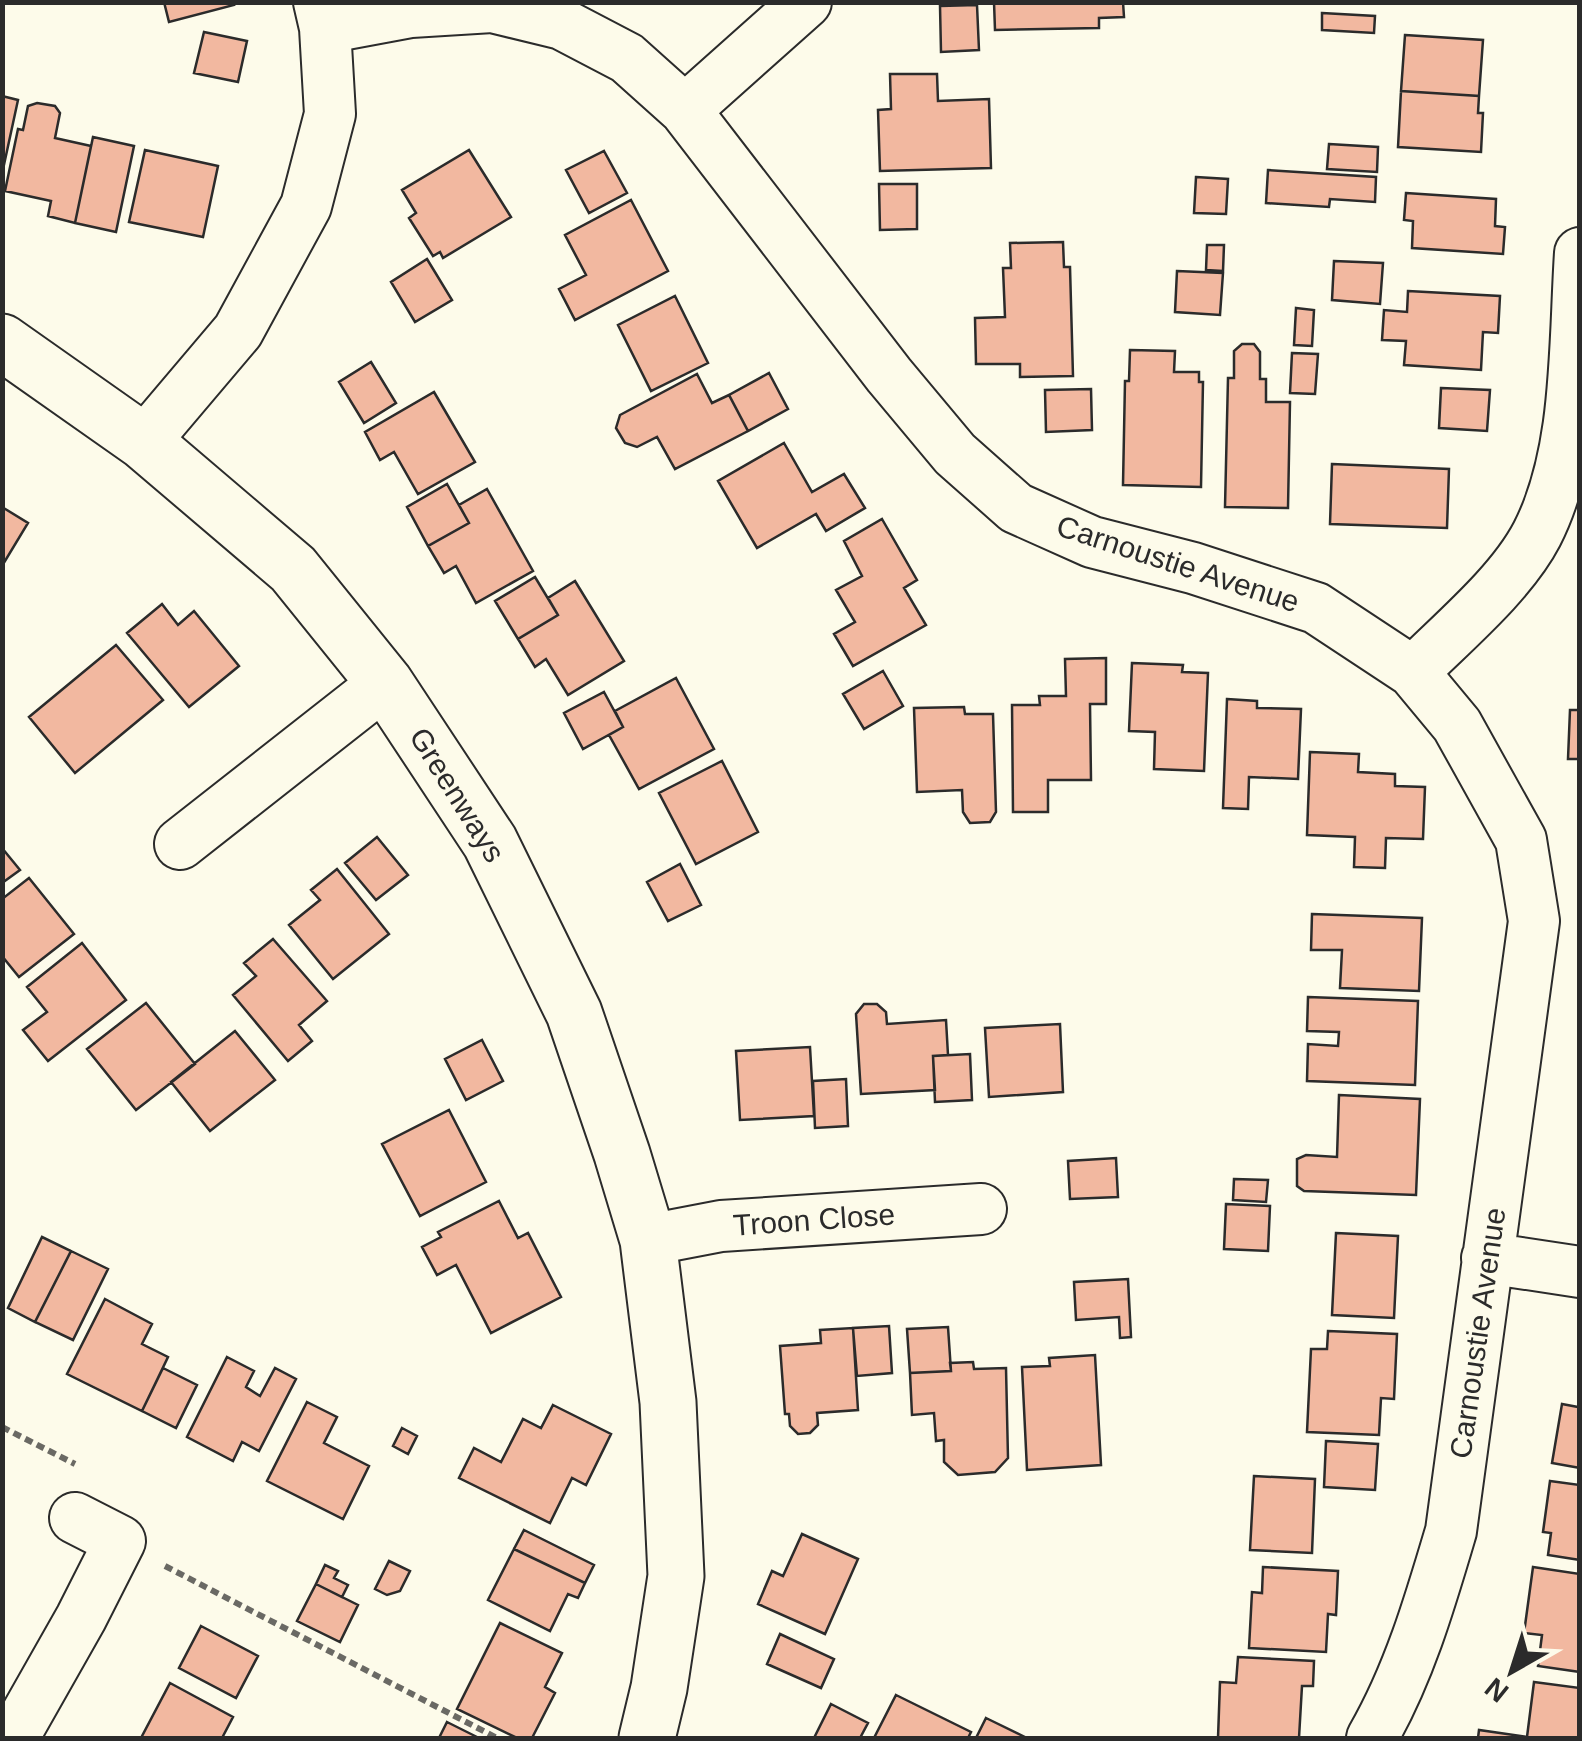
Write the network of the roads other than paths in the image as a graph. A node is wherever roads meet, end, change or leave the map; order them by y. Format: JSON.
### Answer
{"nodes":[{"id":1,"x":806,"y":2,"type":"edge"},
{"id":2,"x":322,"y":16,"type":"edge"},
{"id":3,"x":686,"y":110,"type":"junction"},
{"id":4,"x":1580,"y":253,"type":"edge"},
{"id":5,"x":2,"y":342,"type":"edge"},
{"id":6,"x":144,"y":442,"type":"junction"},
{"id":7,"x":1414,"y":672,"type":"junction"},
{"id":8,"x":385,"y":683,"type":"junction"},
{"id":9,"x":180,"y":844,"type":"dead end"},
{"id":10,"x":982,"y":1208,"type":"dead end"},
{"id":11,"x":648,"y":1240,"type":"junction"},
{"id":12,"x":1487,"y":1258,"type":"junction"},
{"id":13,"x":1580,"y":1272,"type":"edge"},
{"id":14,"x":75,"y":1518,"type":"dead end"},
{"id":15,"x":13,"y":1738,"type":"edge"},
{"id":16,"x":647,"y":1738,"type":"edge"},
{"id":17,"x":1372,"y":1738,"type":"edge"}],
"edges":[{"from":1,"to":3,"type":"street"},
{"from":2,"to":3,"type":"street","name":"Carnoustie Avenue"},
{"from":2,"to":6,"type":"street"},
{"from":3,"to":7,"type":"street","name":"Carnoustie Avenue"},
{"from":4,"to":7,"type":"street"},
{"from":5,"to":6,"type":"street","name":"Greenways"},
{"from":6,"to":8,"type":"street","name":"Greenways"},
{"from":7,"to":12,"type":"street","name":"Carnoustie Avenue"},
{"from":8,"to":9,"type":"street"},
{"from":8,"to":11,"type":"street","name":"Greenways"},
{"from":10,"to":11,"type":"street","name":"Troon Close"},
{"from":11,"to":16,"type":"street","name":"Greenways"},
{"from":12,"to":13,"type":"street"},
{"from":12,"to":17,"type":"street","name":"Carnoustie Avenue"},
{"from":14,"to":15,"type":"street"}]}
